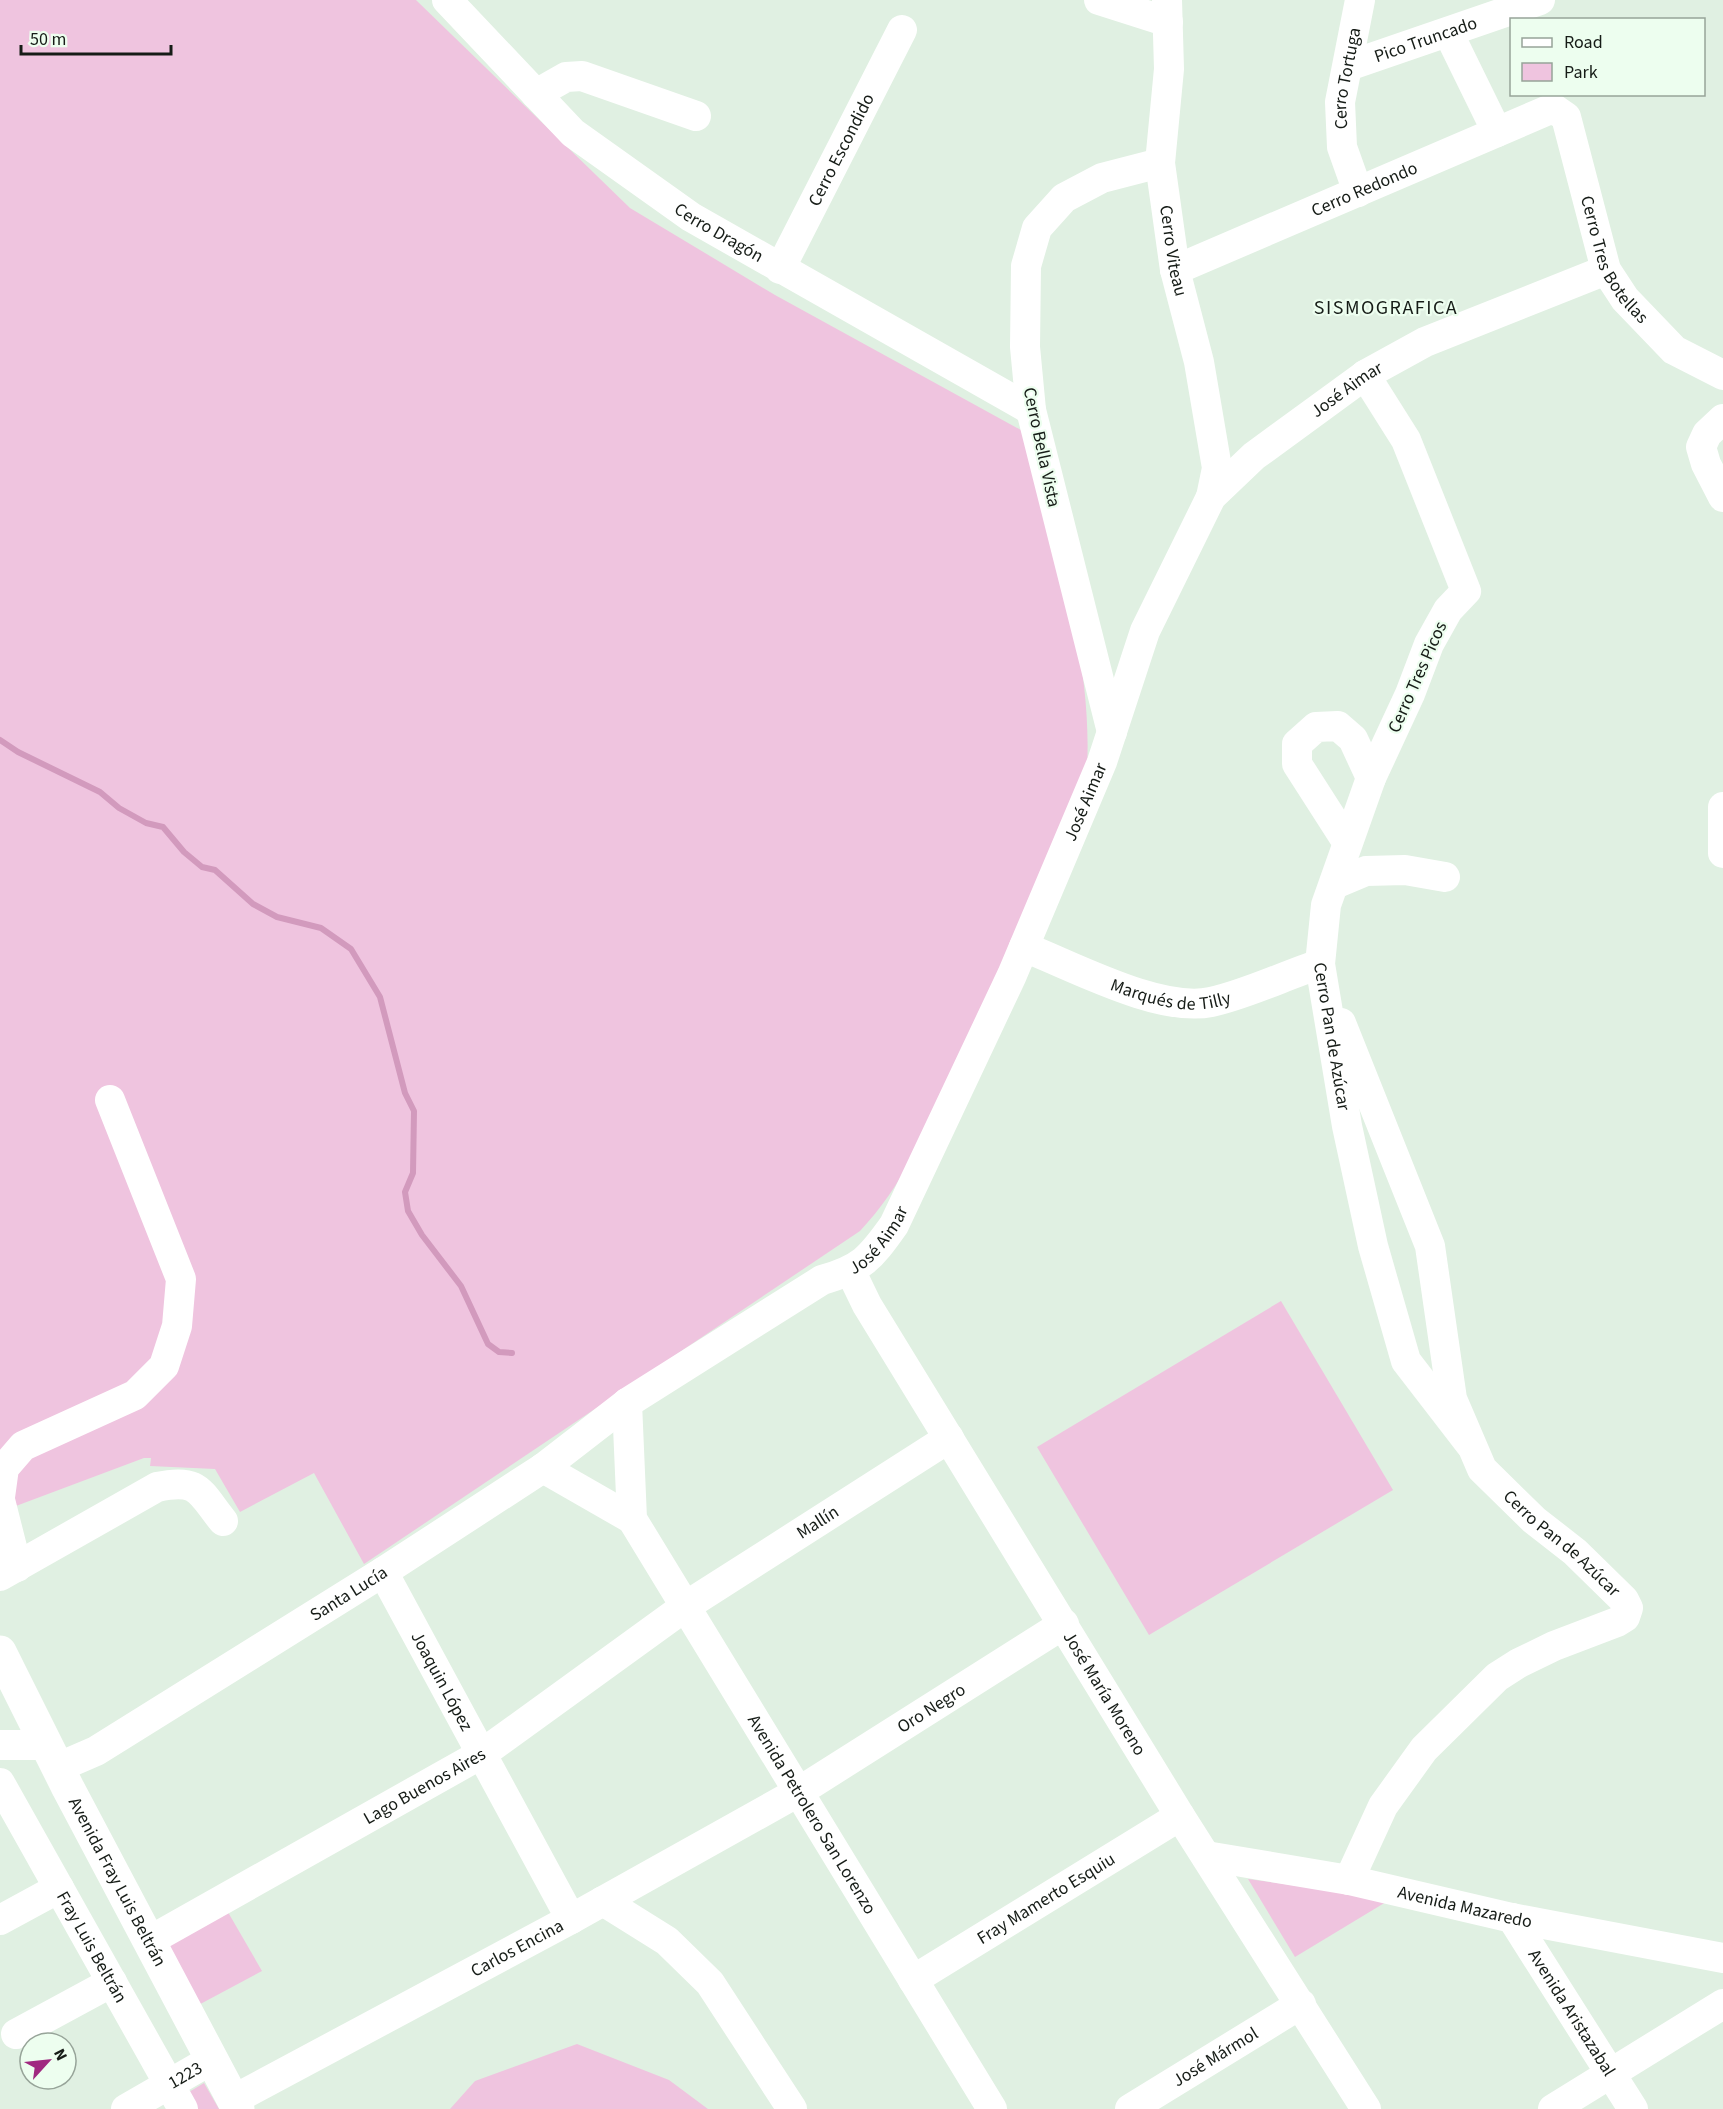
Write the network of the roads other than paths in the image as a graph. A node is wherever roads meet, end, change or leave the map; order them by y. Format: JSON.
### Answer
{"nodes":[{"id":1,"x":447,"y":0,"type":"edge"},
{"id":2,"x":1099,"y":0,"type":"edge"},
{"id":3,"x":1360,"y":0,"type":"edge"},
{"id":4,"x":1540,"y":0,"type":"edge"},
{"id":5,"x":1168,"y":11,"type":"edge"},
{"id":6,"x":902,"y":30,"type":"dead end"},
{"id":7,"x":1448,"y":32,"type":"junction"},
{"id":8,"x":1348,"y":66,"type":"junction"},
{"id":9,"x":536,"y":94,"type":"junction"},
{"id":10,"x":1553,"y":108,"type":"joint"},
{"id":11,"x":696,"y":116,"type":"dead end"},
{"id":12,"x":1497,"y":132,"type":"junction"},
{"id":13,"x":1160,"y":163,"type":"junction"},
{"id":14,"x":1358,"y":192,"type":"junction"},
{"id":15,"x":780,"y":269,"type":"junction"},
{"id":16,"x":1175,"y":270,"type":"junction"},
{"id":17,"x":1606,"y":270,"type":"junction"},
{"id":18,"x":1365,"y":375,"type":"junction"},
{"id":19,"x":1723,"y":375,"type":"edge"},
{"id":20,"x":1031,"y":410,"type":"junction"},
{"id":21,"x":1723,"y":419,"type":"edge"},
{"id":22,"x":1210,"y":497,"type":"junction"},
{"id":23,"x":1723,"y":497,"type":"edge"},
{"id":24,"x":1112,"y":732,"type":"junction"},
{"id":25,"x":1371,"y":778,"type":"junction"},
{"id":26,"x":1723,"y":807,"type":"edge"},
{"id":27,"x":1347,"y":842,"type":"junction"},
{"id":28,"x":1723,"y":853,"type":"edge"},
{"id":29,"x":1444,"y":877,"type":"dead end"},
{"id":30,"x":1335,"y":884,"type":"junction"},
{"id":31,"x":1024,"y":946,"type":"junction"},
{"id":32,"x":1320,"y":963,"type":"junction"},
{"id":33,"x":110,"y":1100,"type":"dead end"},
{"id":34,"x":851,"y":1272,"type":"junction"},
{"id":35,"x":627,"y":1403,"type":"junction"},
{"id":36,"x":949,"y":1438,"type":"junction"},
{"id":37,"x":1470,"y":1444,"type":"junction"},
{"id":38,"x":543,"y":1468,"type":"junction"},
{"id":39,"x":0,"y":1499,"type":"edge"},
{"id":40,"x":632,"y":1519,"type":"junction"},
{"id":41,"x":223,"y":1521,"type":"dead end"},
{"id":42,"x":9,"y":1571,"type":"edge"},
{"id":43,"x":383,"y":1572,"type":"junction"},
{"id":44,"x":686,"y":1606,"type":"junction"},
{"id":45,"x":1064,"y":1624,"type":"junction"},
{"id":46,"x":0,"y":1652,"type":"edge"},
{"id":47,"x":0,"y":1745,"type":"edge"},
{"id":48,"x":483,"y":1753,"type":"junction"},
{"id":49,"x":52,"y":1756,"type":"junction"},
{"id":50,"x":2,"y":1790,"type":"edge"},
{"id":51,"x":800,"y":1791,"type":"junction"},
{"id":52,"x":1180,"y":1816,"type":"junction"},
{"id":53,"x":1206,"y":1856,"type":"junction"},
{"id":54,"x":1349,"y":1880,"type":"junction"},
{"id":55,"x":58,"y":1888,"type":"junction"},
{"id":56,"x":603,"y":1901,"type":"junction"},
{"id":57,"x":1512,"y":1918,"type":"junction"},
{"id":58,"x":571,"y":1919,"type":"junction"},
{"id":59,"x":0,"y":1920,"type":"edge"},
{"id":60,"x":149,"y":1941,"type":"junction"},
{"id":61,"x":1723,"y":1958,"type":"edge"},
{"id":62,"x":913,"y":1980,"type":"junction"},
{"id":63,"x":112,"y":1982,"type":"junction"},
{"id":64,"x":1301,"y":2004,"type":"junction"},
{"id":65,"x":1723,"y":2004,"type":"edge"},
{"id":66,"x":16,"y":2034,"type":"dead end"},
{"id":67,"x":211,"y":2060,"type":"junction"},
{"id":68,"x":1611,"y":2074,"type":"junction"},
{"id":69,"x":168,"y":2084,"type":"junction"},
{"id":70,"x":236,"y":2105,"type":"edge"},
{"id":71,"x":126,"y":2109,"type":"edge"},
{"id":72,"x":183,"y":2109,"type":"edge"},
{"id":73,"x":792,"y":2109,"type":"edge"},
{"id":74,"x":992,"y":2109,"type":"edge"},
{"id":75,"x":1130,"y":2109,"type":"edge"},
{"id":76,"x":1366,"y":2109,"type":"edge"},
{"id":77,"x":1553,"y":2109,"type":"edge"},
{"id":78,"x":1632,"y":2109,"type":"edge"}],
"edges":[{"from":1,"to":9,"type":"street","name":"Cerro Dragón"},
{"from":2,"to":5,"type":"street"},
{"from":3,"to":8,"type":"street","name":"Cerro Tortuga"},
{"from":4,"to":7,"type":"street","name":"Pico Truncado"},
{"from":5,"to":13,"type":"street","name":"Cerro Viteau"},
{"from":6,"to":15,"type":"street","name":"Cerro Escondido"},
{"from":7,"to":8,"type":"street","name":"Pico Truncado"},
{"from":7,"to":12,"type":"street"},
{"from":8,"to":14,"type":"street","name":"Cerro Tortuga"},
{"from":9,"to":11,"type":"street"},
{"from":9,"to":15,"type":"street","name":"Cerro Dragón"},
{"from":10,"to":12,"type":"street","name":"Cerro Redondo"},
{"from":10,"to":17,"type":"street","name":"Cerro Tres Botellas"},
{"from":12,"to":14,"type":"street","name":"Cerro Redondo"},
{"from":13,"to":16,"type":"street","name":"Cerro Viteau"},
{"from":13,"to":20,"type":"street","name":"Cerro Bella Vista"},
{"from":14,"to":16,"type":"street","name":"Cerro Redondo"},
{"from":15,"to":20,"type":"street","name":"Cerro Dragón"},
{"from":16,"to":22,"type":"street","name":"Cerro Viteau"},
{"from":17,"to":18,"type":"street","name":"José Aimar"},
{"from":17,"to":19,"type":"street","name":"Cerro Tres Botellas"},
{"from":18,"to":22,"type":"street","name":"José Aimar"},
{"from":18,"to":25,"type":"street","name":"Cerro Tres Picos"},
{"from":20,"to":24,"type":"street","name":"Cerro Bella Vista"},
{"from":21,"to":23,"type":"street"},
{"from":22,"to":24,"type":"street","name":"José Aimar"},
{"from":24,"to":31,"type":"street","name":"José Aimar"},
{"from":25,"to":27,"type":"street","name":"Cerro Tres Picos"},
{"from":25,"to":27,"type":"street"},
{"from":26,"to":28,"type":"street"},
{"from":27,"to":30,"type":"street","name":"Cerro Tres Picos"},
{"from":29,"to":30,"type":"street"},
{"from":30,"to":32,"type":"street","name":"Cerro Tres Picos"},
{"from":31,"to":32,"type":"street","name":"Marqués de Tilly"},
{"from":31,"to":34,"type":"street","name":"José Aimar"},
{"from":32,"to":37,"type":"street","name":"Cerro Pan de Azúcar"},
{"from":32,"to":37,"type":"street","name":"Cerro Pan de Azúcar"},
{"from":33,"to":39,"type":"street"},
{"from":34,"to":35,"type":"street","name":"José Aimar"},
{"from":34,"to":36,"type":"street","name":"José María Moreno"},
{"from":35,"to":38,"type":"street","name":"Santa Lucía"},
{"from":35,"to":40,"type":"street","name":"Avenida Petrolero San Lorenzo"},
{"from":36,"to":44,"type":"street","name":"Mallín"},
{"from":36,"to":45,"type":"street","name":"José María Moreno"},
{"from":37,"to":54,"type":"street","name":"Cerro Pan de Azúcar"},
{"from":38,"to":40,"type":"street","name":"Avenida Petrolero San Lorenzo"},
{"from":38,"to":43,"type":"street","name":"Santa Lucía"},
{"from":39,"to":42,"type":"street"},
{"from":40,"to":44,"type":"street","name":"Avenida Petrolero San Lorenzo"},
{"from":41,"to":42,"type":"street"},
{"from":43,"to":48,"type":"street","name":"Joaquin López"},
{"from":43,"to":49,"type":"street","name":"Santa Lucía"},
{"from":44,"to":48,"type":"street","name":"Lago Buenos Aires"},
{"from":44,"to":51,"type":"street","name":"Avenida Petrolero San Lorenzo"},
{"from":45,"to":51,"type":"street","name":"Oro Negro"},
{"from":45,"to":52,"type":"street","name":"José María Moreno"},
{"from":46,"to":49,"type":"main road","name":"Avenida Fray Luis Beltrán"},
{"from":47,"to":49,"type":"street"},
{"from":48,"to":58,"type":"street","name":"Joaquin López"},
{"from":48,"to":60,"type":"street","name":"Lago Buenos Aires"},
{"from":49,"to":60,"type":"main road","name":"Avenida Fray Luis Beltrán"},
{"from":50,"to":55,"type":"street","name":"Fray Luis Beltrán"},
{"from":51,"to":56,"type":"street","name":"Carlos Encina"},
{"from":51,"to":62,"type":"street","name":"Avenida Petrolero San Lorenzo"},
{"from":52,"to":53,"type":"street","name":"José María Moreno"},
{"from":52,"to":62,"type":"street","name":"Fray Mamerto Esquiu"},
{"from":53,"to":54,"type":"street","name":"Avenida Mazaredo"},
{"from":53,"to":64,"type":"street","name":"José María Moreno"},
{"from":54,"to":57,"type":"street","name":"Avenida Mazaredo"},
{"from":55,"to":59,"type":"street"},
{"from":55,"to":63,"type":"street","name":"Fray Luis Beltrán"},
{"from":56,"to":58,"type":"street","name":"Carlos Encina"},
{"from":56,"to":73,"type":"street"},
{"from":57,"to":61,"type":"street","name":"Avenida Mazaredo"},
{"from":57,"to":68,"type":"street","name":"Avenida Aristazabal"},
{"from":58,"to":70,"type":"street","name":"Carlos Encina"},
{"from":60,"to":67,"type":"main road","name":"Avenida Fray Luis Beltrán"},
{"from":62,"to":74,"type":"street","name":"Avenida Petrolero San Lorenzo"},
{"from":63,"to":66,"type":"street"},
{"from":63,"to":69,"type":"street","name":"Fray Luis Beltrán"},
{"from":64,"to":75,"type":"street","name":"José Mármol"},
{"from":64,"to":76,"type":"street","name":"José María Moreno"},
{"from":65,"to":68,"type":"street"},
{"from":67,"to":69,"type":"street","name":"1223"},
{"from":67,"to":70,"type":"main road","name":"Avenida Fray Luis Beltrán"},
{"from":68,"to":77,"type":"street"},
{"from":68,"to":78,"type":"street","name":"Avenida Aristazabal"},
{"from":69,"to":71,"type":"street","name":"1223"},
{"from":69,"to":72,"type":"street","name":"Fray Luis Beltrán"}]}
